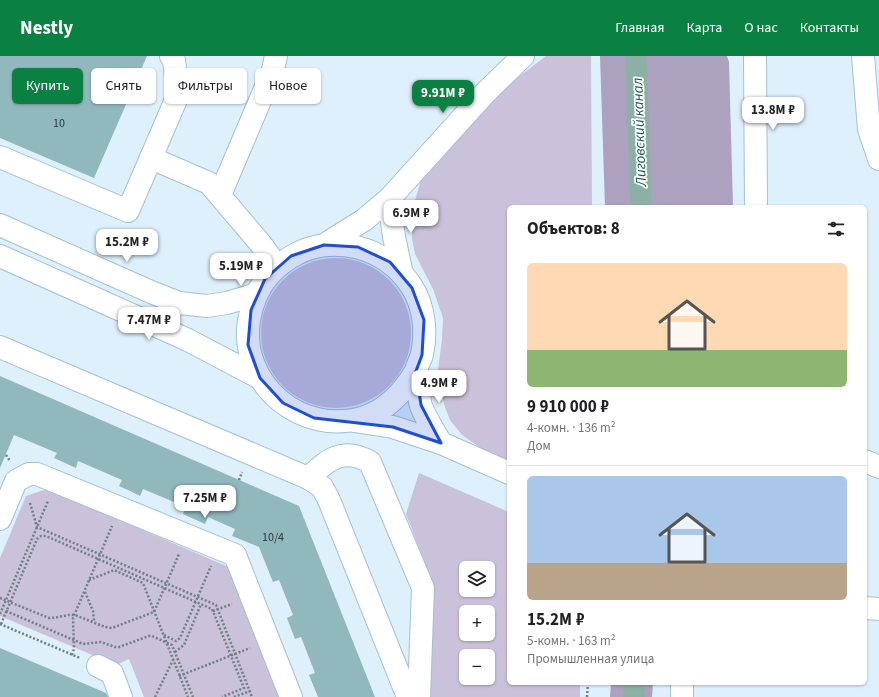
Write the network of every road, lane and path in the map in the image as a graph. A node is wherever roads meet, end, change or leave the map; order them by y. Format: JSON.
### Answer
{"nodes":[{"id":1,"x":171,"y":56,"type":"edge"},
{"id":2,"x":276,"y":56,"type":"edge"},
{"id":3,"x":523,"y":56,"type":"edge"},
{"id":4,"x":754,"y":56,"type":"edge"},
{"id":5,"x":863,"y":56,"type":"edge"},
{"id":6,"x":0,"y":157,"type":"edge"},
{"id":7,"x":151,"y":158,"type":"junction"},
{"id":8,"x":879,"y":159,"type":"edge"},
{"id":9,"x":220,"y":196,"type":"junction"},
{"id":10,"x":389,"y":199,"type":"junction"},
{"id":11,"x":756,"y":205,"type":"edge"},
{"id":12,"x":0,"y":225,"type":"edge"},
{"id":13,"x":324,"y":245,"type":"junction"},
{"id":14,"x":0,"y":256,"type":"edge"},
{"id":15,"x":277,"y":266,"type":"junction"},
{"id":16,"x":402,"y":274,"type":"junction"},
{"id":17,"x":257,"y":294,"type":"junction"},
{"id":18,"x":0,"y":347,"type":"edge"},
{"id":19,"x":416,"y":371,"type":"junction"},
{"id":20,"x":260,"y":378,"type":"junction"},
{"id":21,"x":348,"y":420,"type":"junction"},
{"id":22,"x":441,"y":443,"type":"junction"},
{"id":23,"x":867,"y":462,"type":"edge"},
{"id":24,"x":879,"y":467,"type":"edge"},
{"id":25,"x":507,"y":472,"type":"edge"},
{"id":26,"x":22,"y":477,"type":"junction"},
{"id":27,"x":308,"y":478,"type":"junction"},
{"id":28,"x":56,"y":482,"type":"junction"},
{"id":29,"x":120,"y":508,"type":"junction"},
{"id":30,"x":0,"y":519,"type":"edge"},
{"id":31,"x":37,"y":527,"type":"junction"},
{"id":32,"x":187,"y":536,"type":"junction"},
{"id":33,"x":219,"y":549,"type":"junction"},
{"id":34,"x":100,"y":554,"type":"junction"},
{"id":35,"x":98,"y":559,"type":"junction"},
{"id":36,"x":89,"y":580,"type":"junction"},
{"id":37,"x":166,"y":583,"type":"junction"},
{"id":38,"x":164,"y":588,"type":"junction"},
{"id":39,"x":84,"y":591,"type":"junction"},
{"id":40,"x":198,"y":597,"type":"junction"},
{"id":41,"x":0,"y":598,"type":"edge"},
{"id":42,"x":6,"y":601,"type":"junction"},
{"id":43,"x":10,"y":602,"type":"junction"},
{"id":44,"x":196,"y":602,"type":"junction"},
{"id":45,"x":201,"y":604,"type":"junction"},
{"id":46,"x":867,"y":608,"type":"edge"},
{"id":47,"x":879,"y":609,"type":"edge"},
{"id":48,"x":6,"y":611,"type":"junction"},
{"id":49,"x":154,"y":612,"type":"junction"},
{"id":50,"x":0,"y":614,"type":"edge"},
{"id":51,"x":75,"y":615,"type":"junction"},
{"id":52,"x":94,"y":622,"type":"junction"},
{"id":53,"x":0,"y":624,"type":"edge"},
{"id":54,"x":163,"y":635,"type":"junction"},
{"id":55,"x":74,"y":640,"type":"junction"},
{"id":56,"x":269,"y":641,"type":"junction"},
{"id":57,"x":166,"y":642,"type":"junction"},
{"id":58,"x":175,"y":652,"type":"junction"},
{"id":59,"x":235,"y":654,"type":"junction"},
{"id":60,"x":72,"y":655,"type":"junction"},
{"id":61,"x":231,"y":656,"type":"junction"},
{"id":62,"x":173,"y":660,"type":"junction"},
{"id":63,"x":98,"y":666,"type":"joint"},
{"id":64,"x":184,"y":674,"type":"junction"},
{"id":65,"x":179,"y":676,"type":"junction"},
{"id":66,"x":588,"y":685,"type":"edge"},
{"id":67,"x":682,"y":685,"type":"edge"},
{"id":68,"x":250,"y":691,"type":"junction"},
{"id":69,"x":121,"y":697,"type":"edge"},
{"id":70,"x":155,"y":697,"type":"edge"},
{"id":71,"x":188,"y":697,"type":"edge"},
{"id":72,"x":193,"y":697,"type":"edge"},
{"id":73,"x":222,"y":697,"type":"edge"},
{"id":74,"x":234,"y":697,"type":"edge"},
{"id":75,"x":252,"y":697,"type":"edge"},
{"id":76,"x":292,"y":697,"type":"edge"},
{"id":77,"x":408,"y":697,"type":"edge"},
{"id":78,"x":419,"y":697,"type":"edge"},
{"id":79,"x":587,"y":697,"type":"edge"},
{"id":80,"x":682,"y":697,"type":"edge"}],
"edges":[{"from":1,"to":7,"type":"street"},
{"from":2,"to":9,"type":"street"},
{"from":3,"to":10,"type":"street"},
{"from":4,"to":11,"type":"street"},
{"from":5,"to":8,"type":"street"},
{"from":6,"to":7,"type":"street"},
{"from":7,"to":9,"type":"street"},
{"from":9,"to":15,"type":"street"},
{"from":10,"to":13,"type":"street"},
{"from":10,"to":16,"type":"street"},
{"from":12,"to":17,"type":"street"},
{"from":13,"to":15,"type":"street"},
{"from":13,"to":16,"type":"street"},
{"from":14,"to":20,"type":"street"},
{"from":15,"to":17,"type":"street"},
{"from":16,"to":19,"type":"street"},
{"from":17,"to":20,"type":"street"},
{"from":18,"to":27,"type":"street"},
{"from":19,"to":21,"type":"street"},
{"from":19,"to":22,"type":"street"},
{"from":20,"to":21,"type":"street"},
{"from":21,"to":22,"type":"street"},
{"from":22,"to":25,"type":"street"},
{"from":23,"to":24,"type":"street"},
{"from":26,"to":28,"type":"street"},
{"from":26,"to":30,"type":"street"},
{"from":26,"to":31,"type":"path"},
{"from":27,"to":77,"type":"street"},
{"from":27,"to":78,"type":"street"},
{"from":28,"to":29,"type":"street"},
{"from":28,"to":31,"type":"path"},
{"from":29,"to":32,"type":"street"},
{"from":29,"to":34,"type":"path"},
{"from":31,"to":34,"type":"path"},
{"from":31,"to":42,"type":"path"},
{"from":32,"to":33,"type":"street"},
{"from":32,"to":37,"type":"path"},
{"from":33,"to":40,"type":"path"},
{"from":33,"to":56,"type":"street"},
{"from":34,"to":35,"type":"path"},
{"from":34,"to":37,"type":"path"},
{"from":35,"to":36,"type":"path"},
{"from":35,"to":38,"type":"path"},
{"from":35,"to":43,"type":"path"},
{"from":36,"to":39,"type":"path"},
{"from":36,"to":49,"type":"path"},
{"from":37,"to":38,"type":"path"},
{"from":37,"to":40,"type":"path"},
{"from":38,"to":44,"type":"path"},
{"from":38,"to":49,"type":"path"},
{"from":39,"to":51,"type":"path"},
{"from":39,"to":52,"type":"path"},
{"from":40,"to":44,"type":"path"},
{"from":40,"to":59,"type":"path"},
{"from":41,"to":42,"type":"path"},
{"from":42,"to":43,"type":"path"},
{"from":42,"to":50,"type":"path"},
{"from":43,"to":48,"type":"path"},
{"from":43,"to":51,"type":"path"},
{"from":44,"to":45,"type":"path"},
{"from":44,"to":54,"type":"path"},
{"from":45,"to":58,"type":"path"},
{"from":45,"to":61,"type":"path"},
{"from":46,"to":47,"type":"street"},
{"from":48,"to":53,"type":"path"},
{"from":48,"to":55,"type":"path"},
{"from":49,"to":52,"type":"path"},
{"from":49,"to":54,"type":"path"},
{"from":51,"to":52,"type":"path"},
{"from":51,"to":55,"type":"path"},
{"from":53,"to":60,"type":"path"},
{"from":54,"to":57,"type":"path"},
{"from":55,"to":57,"type":"path"},
{"from":55,"to":60,"type":"path"},
{"from":56,"to":59,"type":"path"},
{"from":56,"to":76,"type":"street"},
{"from":57,"to":58,"type":"path"},
{"from":57,"to":62,"type":"path"},
{"from":58,"to":64,"type":"path"},
{"from":59,"to":61,"type":"path"},
{"from":59,"to":68,"type":"path"},
{"from":60,"to":63,"type":"path"},
{"from":61,"to":64,"type":"path"},
{"from":61,"to":73,"type":"path"},
{"from":62,"to":65,"type":"path"},
{"from":62,"to":70,"type":"path"},
{"from":63,"to":69,"type":"street"},
{"from":64,"to":65,"type":"path"},
{"from":64,"to":72,"type":"path"},
{"from":65,"to":71,"type":"path"},
{"from":66,"to":79,"type":"path"},
{"from":67,"to":80,"type":"street"},
{"from":68,"to":74,"type":"path"},
{"from":68,"to":75,"type":"path"}]}
